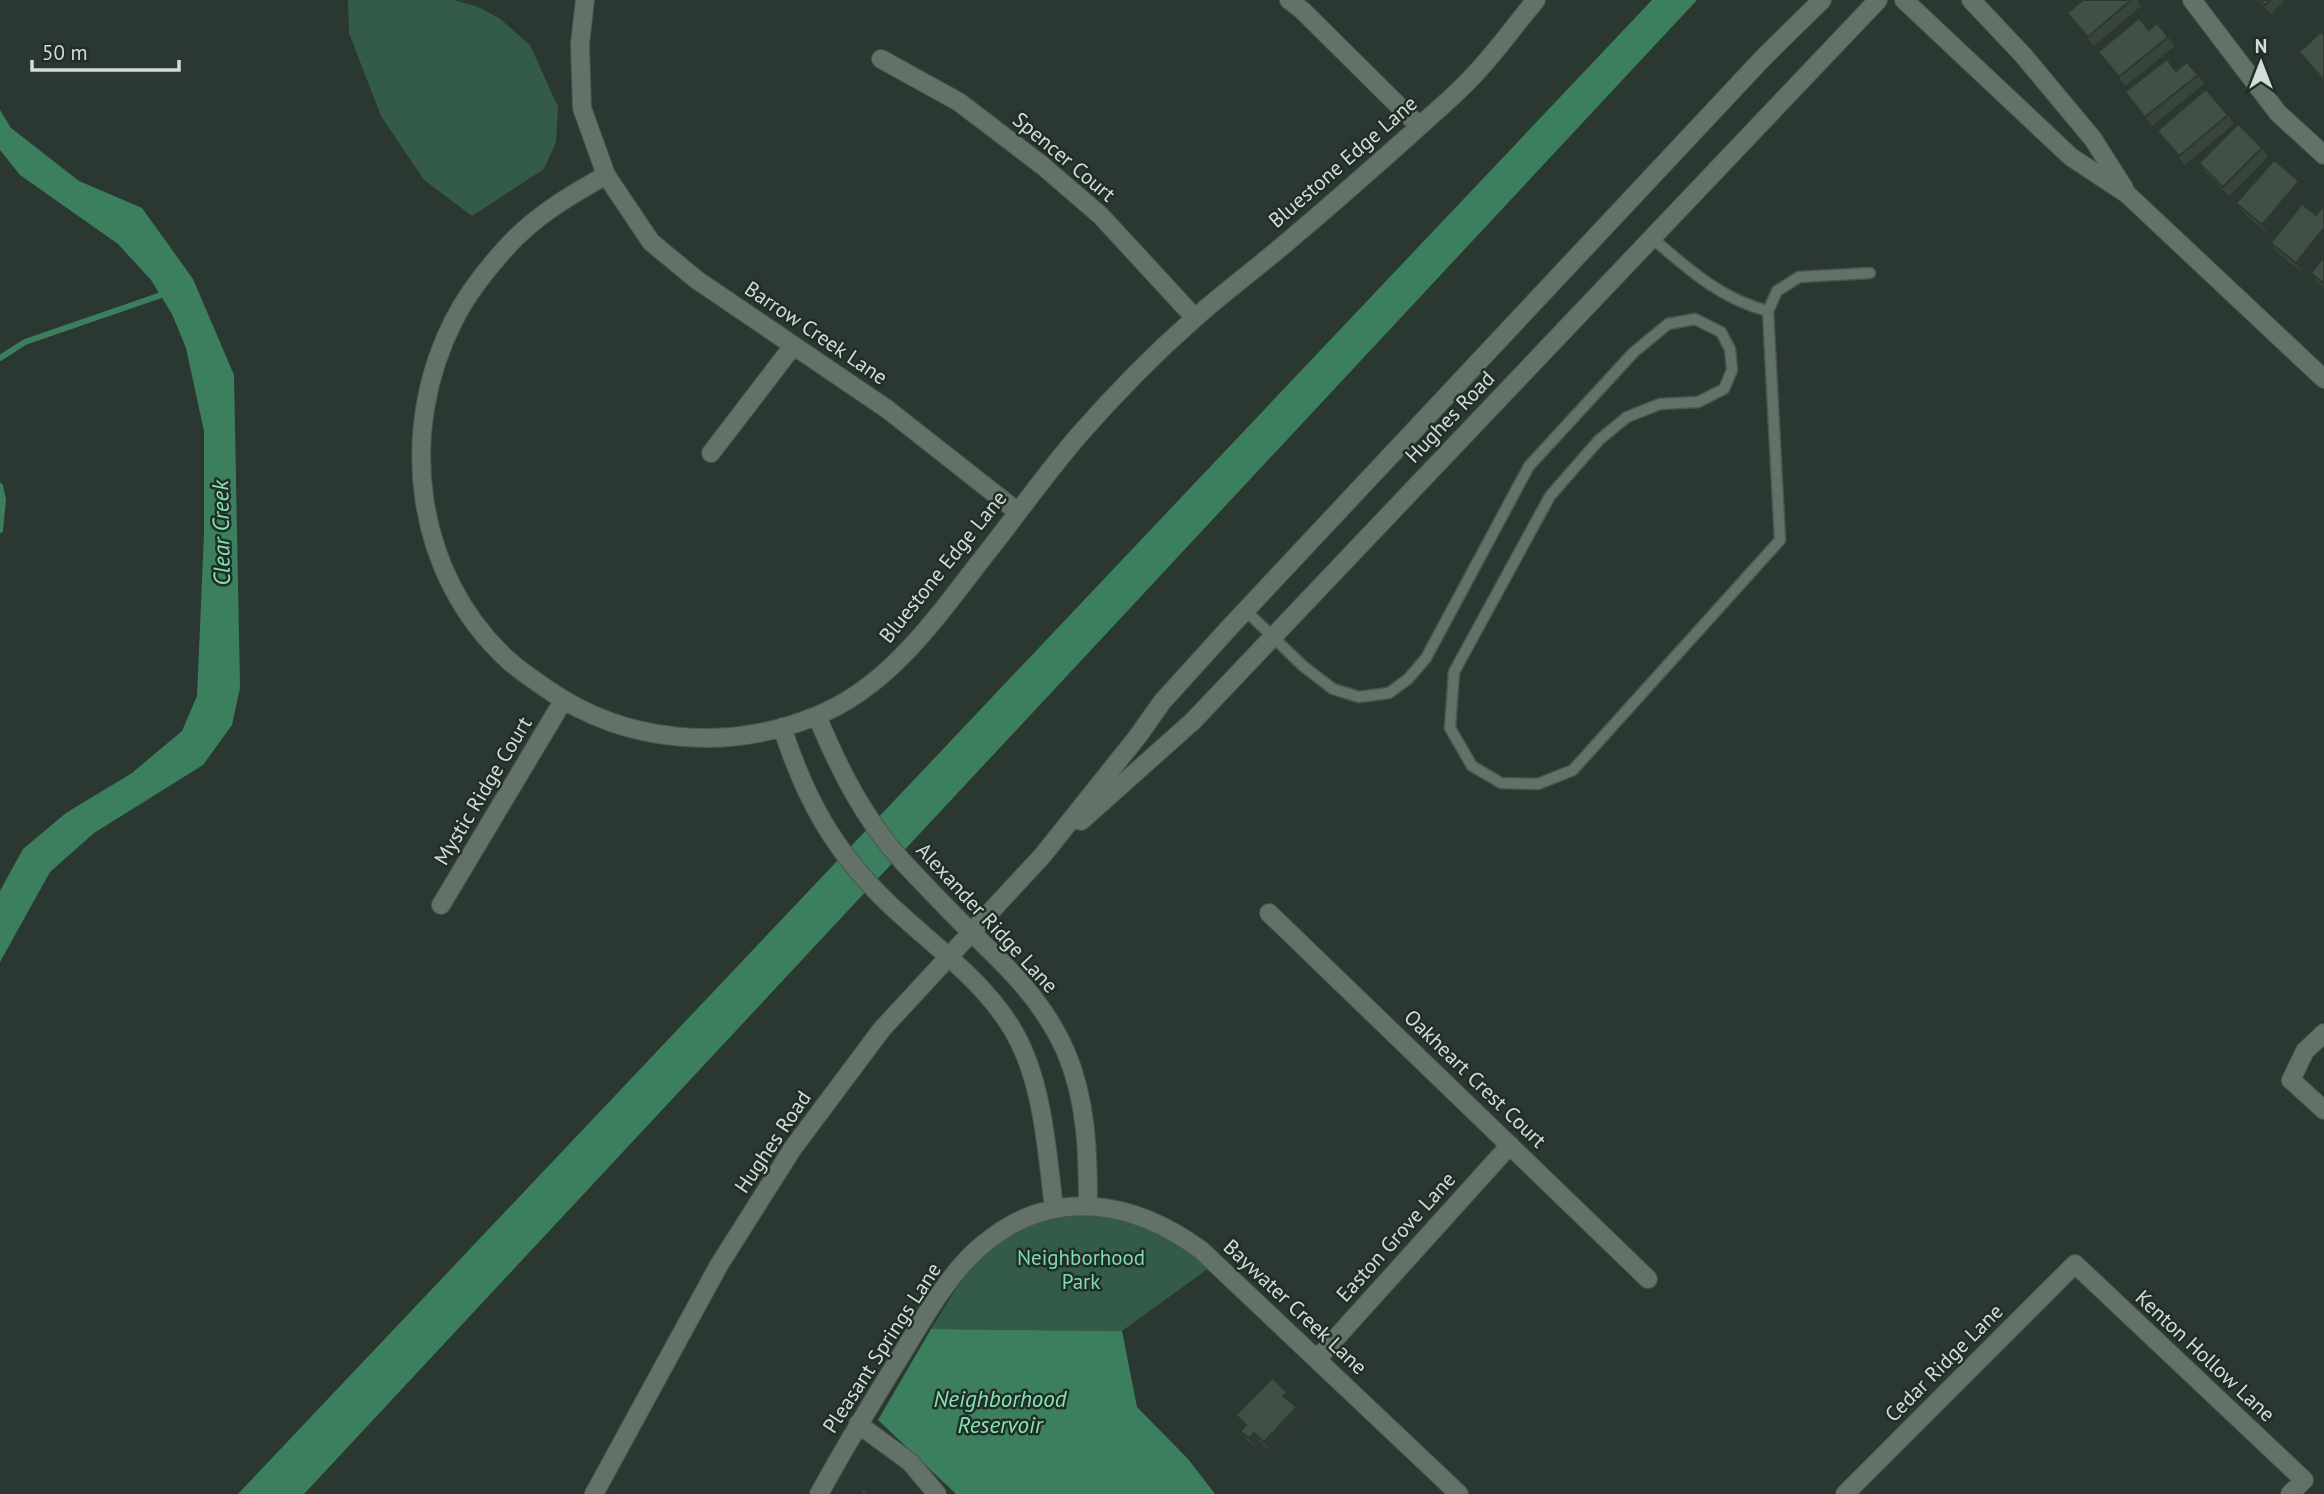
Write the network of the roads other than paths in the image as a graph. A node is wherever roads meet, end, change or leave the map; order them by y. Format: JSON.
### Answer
{"nodes":[{"id":1,"x":585,"y":0,"type":"edge"},
{"id":2,"x":1289,"y":0,"type":"edge"},
{"id":3,"x":1536,"y":0,"type":"edge"},
{"id":4,"x":1822,"y":0,"type":"edge"},
{"id":5,"x":1878,"y":0,"type":"edge"},
{"id":6,"x":1904,"y":0,"type":"edge"},
{"id":7,"x":1971,"y":0,"type":"edge"},
{"id":8,"x":2192,"y":0,"type":"edge"},
{"id":9,"x":881,"y":59,"type":"dead end"},
{"id":10,"x":1419,"y":126,"type":"junction"},
{"id":11,"x":2324,"y":155,"type":"edge"},
{"id":12,"x":606,"y":175,"type":"junction"},
{"id":13,"x":2127,"y":194,"type":"junction"},
{"id":14,"x":1652,"y":237,"type":"junction"},
{"id":15,"x":1870,"y":273,"type":"dead end"},
{"id":16,"x":1768,"y":311,"type":"junction"},
{"id":17,"x":1195,"y":318,"type":"junction"},
{"id":18,"x":793,"y":346,"type":"junction"},
{"id":19,"x":2324,"y":379,"type":"edge"},
{"id":20,"x":711,"y":453,"type":"dead end"},
{"id":21,"x":1018,"y":512,"type":"junction"},
{"id":22,"x":1245,"y":610,"type":"junction"},
{"id":23,"x":1273,"y":637,"type":"junction"},
{"id":24,"x":564,"y":701,"type":"junction"},
{"id":25,"x":817,"y":716,"type":"junction"},
{"id":26,"x":782,"y":727,"type":"junction"},
{"id":27,"x":1044,"y":855,"type":"junction"},
{"id":28,"x":441,"y":905,"type":"dead end"},
{"id":29,"x":1269,"y":913,"type":"dead end"},
{"id":30,"x":971,"y":932,"type":"junction"},
{"id":31,"x":949,"y":958,"type":"junction"},
{"id":32,"x":2324,"y":1033,"type":"edge"},
{"id":33,"x":2324,"y":1110,"type":"edge"},
{"id":34,"x":1510,"y":1145,"type":"junction"},
{"id":35,"x":1071,"y":1207,"type":"junction"},
{"id":36,"x":2075,"y":1264,"type":"joint"},
{"id":37,"x":1648,"y":1279,"type":"dead end"},
{"id":38,"x":1317,"y":1359,"type":"junction"},
{"id":39,"x":858,"y":1424,"type":"junction"},
{"id":40,"x":594,"y":1494,"type":"edge"},
{"id":41,"x":819,"y":1494,"type":"edge"},
{"id":42,"x":937,"y":1494,"type":"edge"},
{"id":43,"x":1459,"y":1494,"type":"edge"},
{"id":44,"x":1845,"y":1494,"type":"edge"},
{"id":45,"x":2290,"y":1494,"type":"edge"}],
"edges":[{"from":1,"to":12,"type":"street","name":"Barrow Creek Lane"},
{"from":2,"to":10,"type":"street"},
{"from":3,"to":10,"type":"street","name":"Bluestone Edge Lane"},
{"from":4,"to":22,"type":"street","name":"Hughes Road"},
{"from":5,"to":14,"type":"street","name":"Hughes Road"},
{"from":6,"to":13,"type":"street"},
{"from":7,"to":13,"type":"street"},
{"from":8,"to":11,"type":"street"},
{"from":9,"to":17,"type":"street","name":"Spencer Court"},
{"from":10,"to":17,"type":"street","name":"Bluestone Edge Lane"},
{"from":12,"to":18,"type":"street","name":"Barrow Creek Lane"},
{"from":12,"to":24,"type":"street","name":"Bluestone Edge Lane"},
{"from":13,"to":19,"type":"street"},
{"from":14,"to":16,"type":"lane"},
{"from":14,"to":23,"type":"street","name":"Hughes Road"},
{"from":15,"to":16,"type":"lane"},
{"from":16,"to":23,"type":"lane"},
{"from":17,"to":21,"type":"street","name":"Bluestone Edge Lane"},
{"from":18,"to":20,"type":"street"},
{"from":18,"to":21,"type":"street","name":"Barrow Creek Lane"},
{"from":21,"to":25,"type":"street","name":"Bluestone Edge Lane"},
{"from":22,"to":23,"type":"lane"},
{"from":22,"to":27,"type":"street","name":"Hughes Road"},
{"from":23,"to":27,"type":"street","name":"Hughes Road"},
{"from":24,"to":26,"type":"street","name":"Bluestone Edge Lane"},
{"from":24,"to":28,"type":"street","name":"Mystic Ridge Court"},
{"from":25,"to":26,"type":"street","name":"Bluestone Edge Lane"},
{"from":25,"to":30,"type":"street","name":"Alexander Ridge Lane"},
{"from":26,"to":31,"type":"street"},
{"from":27,"to":30,"type":"street","name":"Hughes Road"},
{"from":29,"to":34,"type":"street","name":"Oakheart Crest Court"},
{"from":30,"to":31,"type":"street","name":"Hughes Road"},
{"from":30,"to":35,"type":"street","name":"Alexander Ridge Lane"},
{"from":31,"to":35,"type":"street"},
{"from":31,"to":40,"type":"street","name":"Hughes Road"},
{"from":32,"to":33,"type":"street"},
{"from":34,"to":37,"type":"street","name":"Oakheart Crest Court"},
{"from":34,"to":38,"type":"street","name":"Easton Grove Lane"},
{"from":35,"to":38,"type":"street","name":"Baywater Creek Lane"},
{"from":35,"to":39,"type":"street","name":"Pleasant Springs Lane"},
{"from":36,"to":44,"type":"street","name":"Cedar Ridge Lane"},
{"from":36,"to":45,"type":"street","name":"Kenton Hollow Lane"},
{"from":38,"to":43,"type":"street","name":"Baywater Creek Lane"},
{"from":39,"to":41,"type":"street","name":"Pleasant Springs Lane"},
{"from":39,"to":42,"type":"street"}]}
